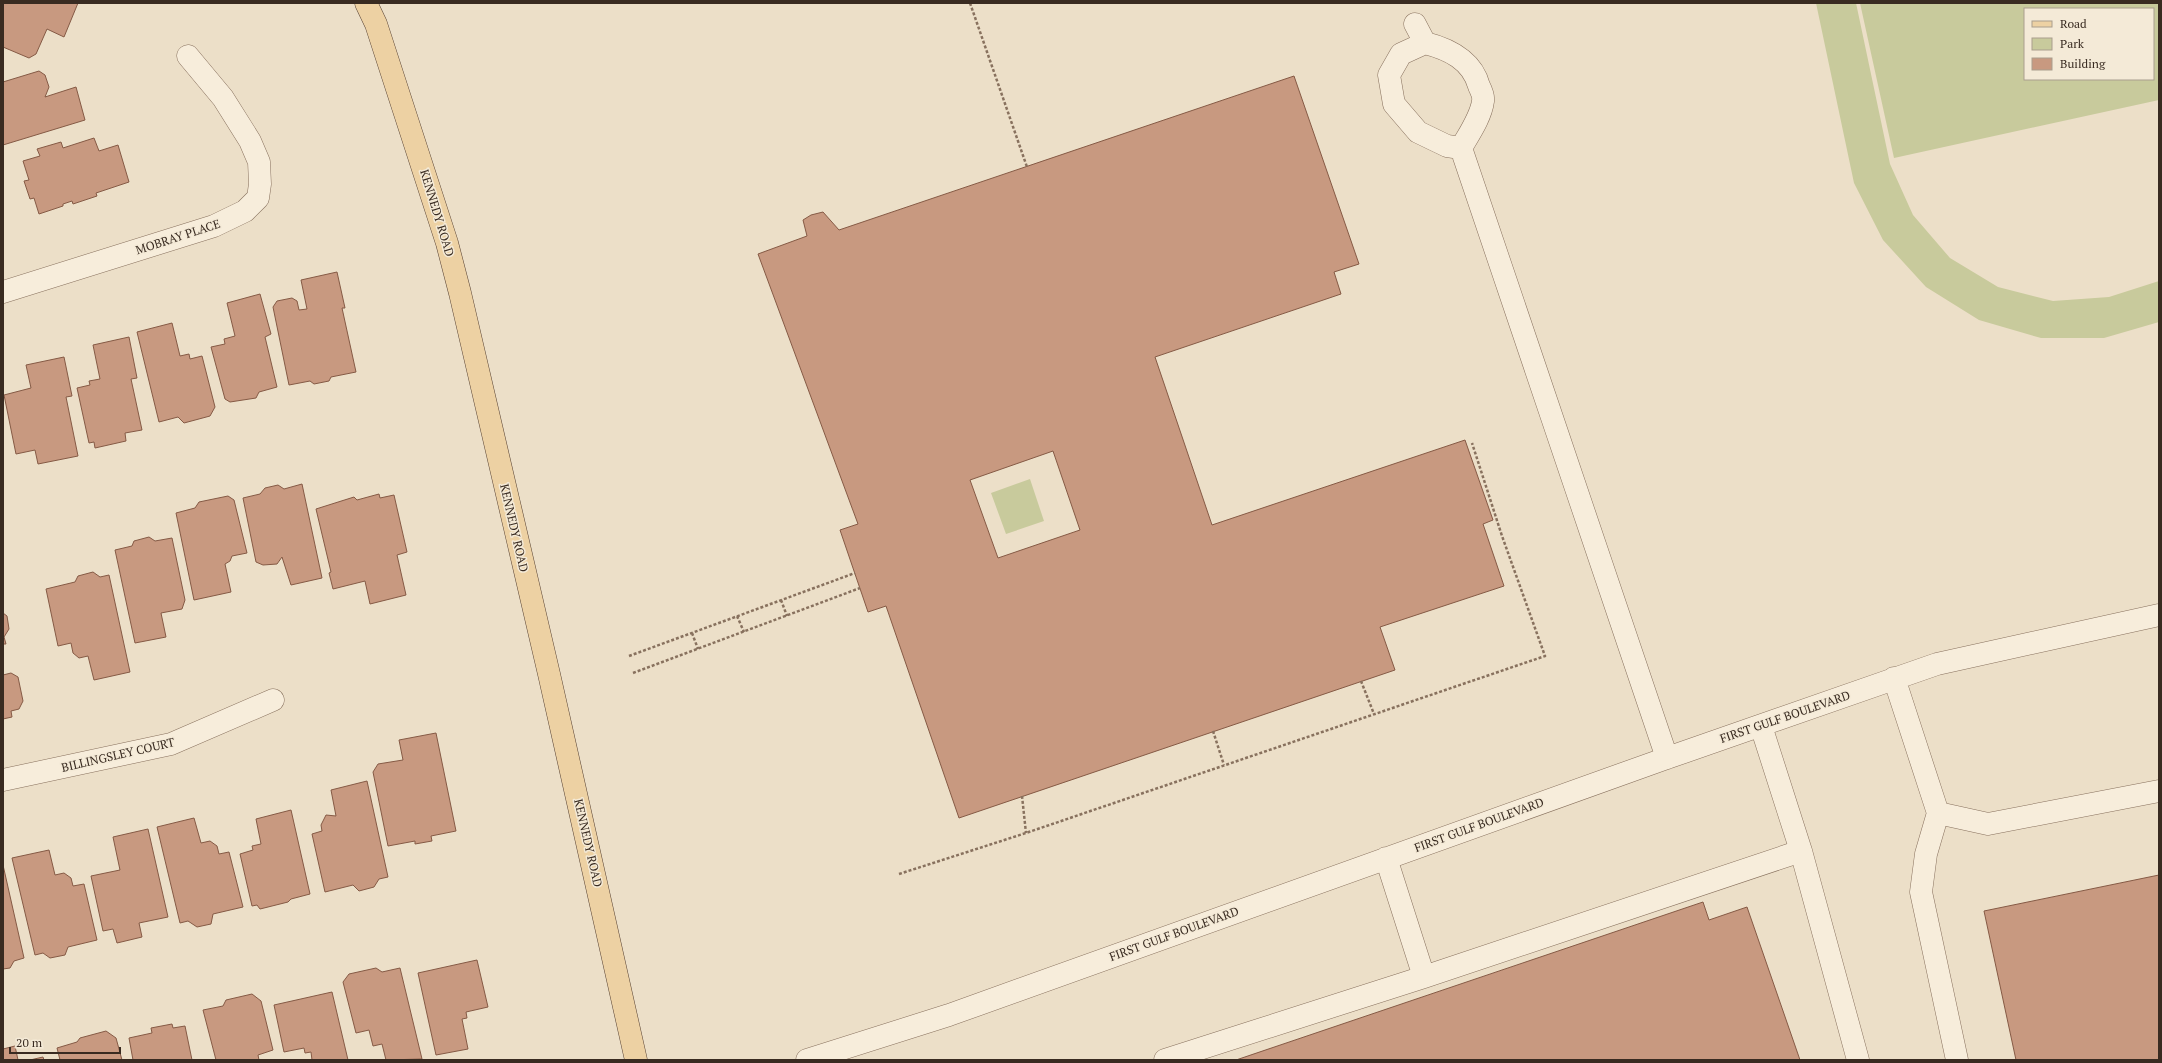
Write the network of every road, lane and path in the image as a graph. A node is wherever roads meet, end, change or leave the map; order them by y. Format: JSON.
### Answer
{"nodes":[{"id":1,"x":366,"y":3,"type":"edge"},
{"id":2,"x":970,"y":3,"type":"edge"},
{"id":3,"x":1415,"y":24,"type":"dead end"},
{"id":4,"x":1425,"y":43,"type":"junction"},
{"id":5,"x":188,"y":56,"type":"dead end"},
{"id":6,"x":1461,"y":148,"type":"junction"},
{"id":7,"x":1027,"y":167,"type":"dead end"},
{"id":8,"x":3,"y":292,"type":"edge"},
{"id":9,"x":1472,"y":443,"type":"dead end"},
{"id":10,"x":855,"y":574,"type":"dead end"},
{"id":11,"x":860,"y":588,"type":"dead end"},
{"id":12,"x":781,"y":600,"type":"junction"},
{"id":13,"x":2159,"y":615,"type":"edge"},
{"id":14,"x":737,"y":616,"type":"junction"},
{"id":15,"x":787,"y":616,"type":"junction"},
{"id":16,"x":744,"y":632,"type":"junction"},
{"id":17,"x":692,"y":633,"type":"junction"},
{"id":18,"x":698,"y":649,"type":"junction"},
{"id":19,"x":629,"y":656,"type":"dead end"},
{"id":20,"x":633,"y":673,"type":"dead end"},
{"id":21,"x":1894,"y":678,"type":"junction"},
{"id":22,"x":1361,"y":681,"type":"dead end"},
{"id":23,"x":273,"y":700,"type":"dead end"},
{"id":24,"x":1374,"y":714,"type":"junction"},
{"id":25,"x":1762,"y":726,"type":"junction"},
{"id":26,"x":1213,"y":731,"type":"dead end"},
{"id":27,"x":1667,"y":758,"type":"junction"},
{"id":28,"x":1224,"y":765,"type":"junction"},
{"id":29,"x":3,"y":780,"type":"edge"},
{"id":30,"x":2159,"y":791,"type":"edge"},
{"id":31,"x":1022,"y":796,"type":"dead end"},
{"id":32,"x":1938,"y":813,"type":"junction"},
{"id":33,"x":1026,"y":833,"type":"junction"},
{"id":34,"x":1800,"y":851,"type":"junction"},
{"id":35,"x":1386,"y":858,"type":"junction"},
{"id":36,"x":899,"y":874,"type":"dead end"},
{"id":37,"x":1424,"y":977,"type":"junction"},
{"id":38,"x":636,"y":1060,"type":"edge"},
{"id":39,"x":807,"y":1060,"type":"edge"},
{"id":40,"x":1165,"y":1060,"type":"edge"},
{"id":41,"x":1858,"y":1060,"type":"edge"},
{"id":42,"x":1957,"y":1060,"type":"edge"}],
"edges":[{"from":1,"to":38,"type":"main road","name":"KENNEDY ROAD"},
{"from":2,"to":7,"type":"path"},
{"from":3,"to":4,"type":"street"},
{"from":4,"to":6,"type":"street"},
{"from":4,"to":6,"type":"street"},
{"from":5,"to":8,"type":"street","name":"MOBRAY PLACE"},
{"from":6,"to":27,"type":"street"},
{"from":9,"to":24,"type":"path"},
{"from":10,"to":12,"type":"path"},
{"from":11,"to":15,"type":"path"},
{"from":12,"to":14,"type":"path"},
{"from":12,"to":15,"type":"path"},
{"from":13,"to":21,"type":"street","name":"FIRST GULF BOULEVARD"},
{"from":14,"to":16,"type":"path"},
{"from":14,"to":17,"type":"path"},
{"from":15,"to":16,"type":"path"},
{"from":16,"to":18,"type":"path"},
{"from":17,"to":18,"type":"path"},
{"from":17,"to":19,"type":"path"},
{"from":18,"to":20,"type":"path"},
{"from":21,"to":25,"type":"street","name":"FIRST GULF BOULEVARD"},
{"from":21,"to":32,"type":"street"},
{"from":22,"to":24,"type":"path"},
{"from":23,"to":29,"type":"street","name":"BILLINGSLEY COURT"},
{"from":24,"to":28,"type":"path"},
{"from":25,"to":27,"type":"street","name":"FIRST GULF BOULEVARD"},
{"from":25,"to":34,"type":"street"},
{"from":26,"to":28,"type":"path"},
{"from":27,"to":35,"type":"street","name":"FIRST GULF BOULEVARD"},
{"from":28,"to":33,"type":"path"},
{"from":30,"to":32,"type":"street"},
{"from":31,"to":33,"type":"path"},
{"from":32,"to":42,"type":"street"},
{"from":33,"to":36,"type":"path"},
{"from":34,"to":37,"type":"street"},
{"from":34,"to":41,"type":"street"},
{"from":35,"to":37,"type":"street"},
{"from":35,"to":39,"type":"street","name":"FIRST GULF BOULEVARD"},
{"from":37,"to":40,"type":"street"}]}
